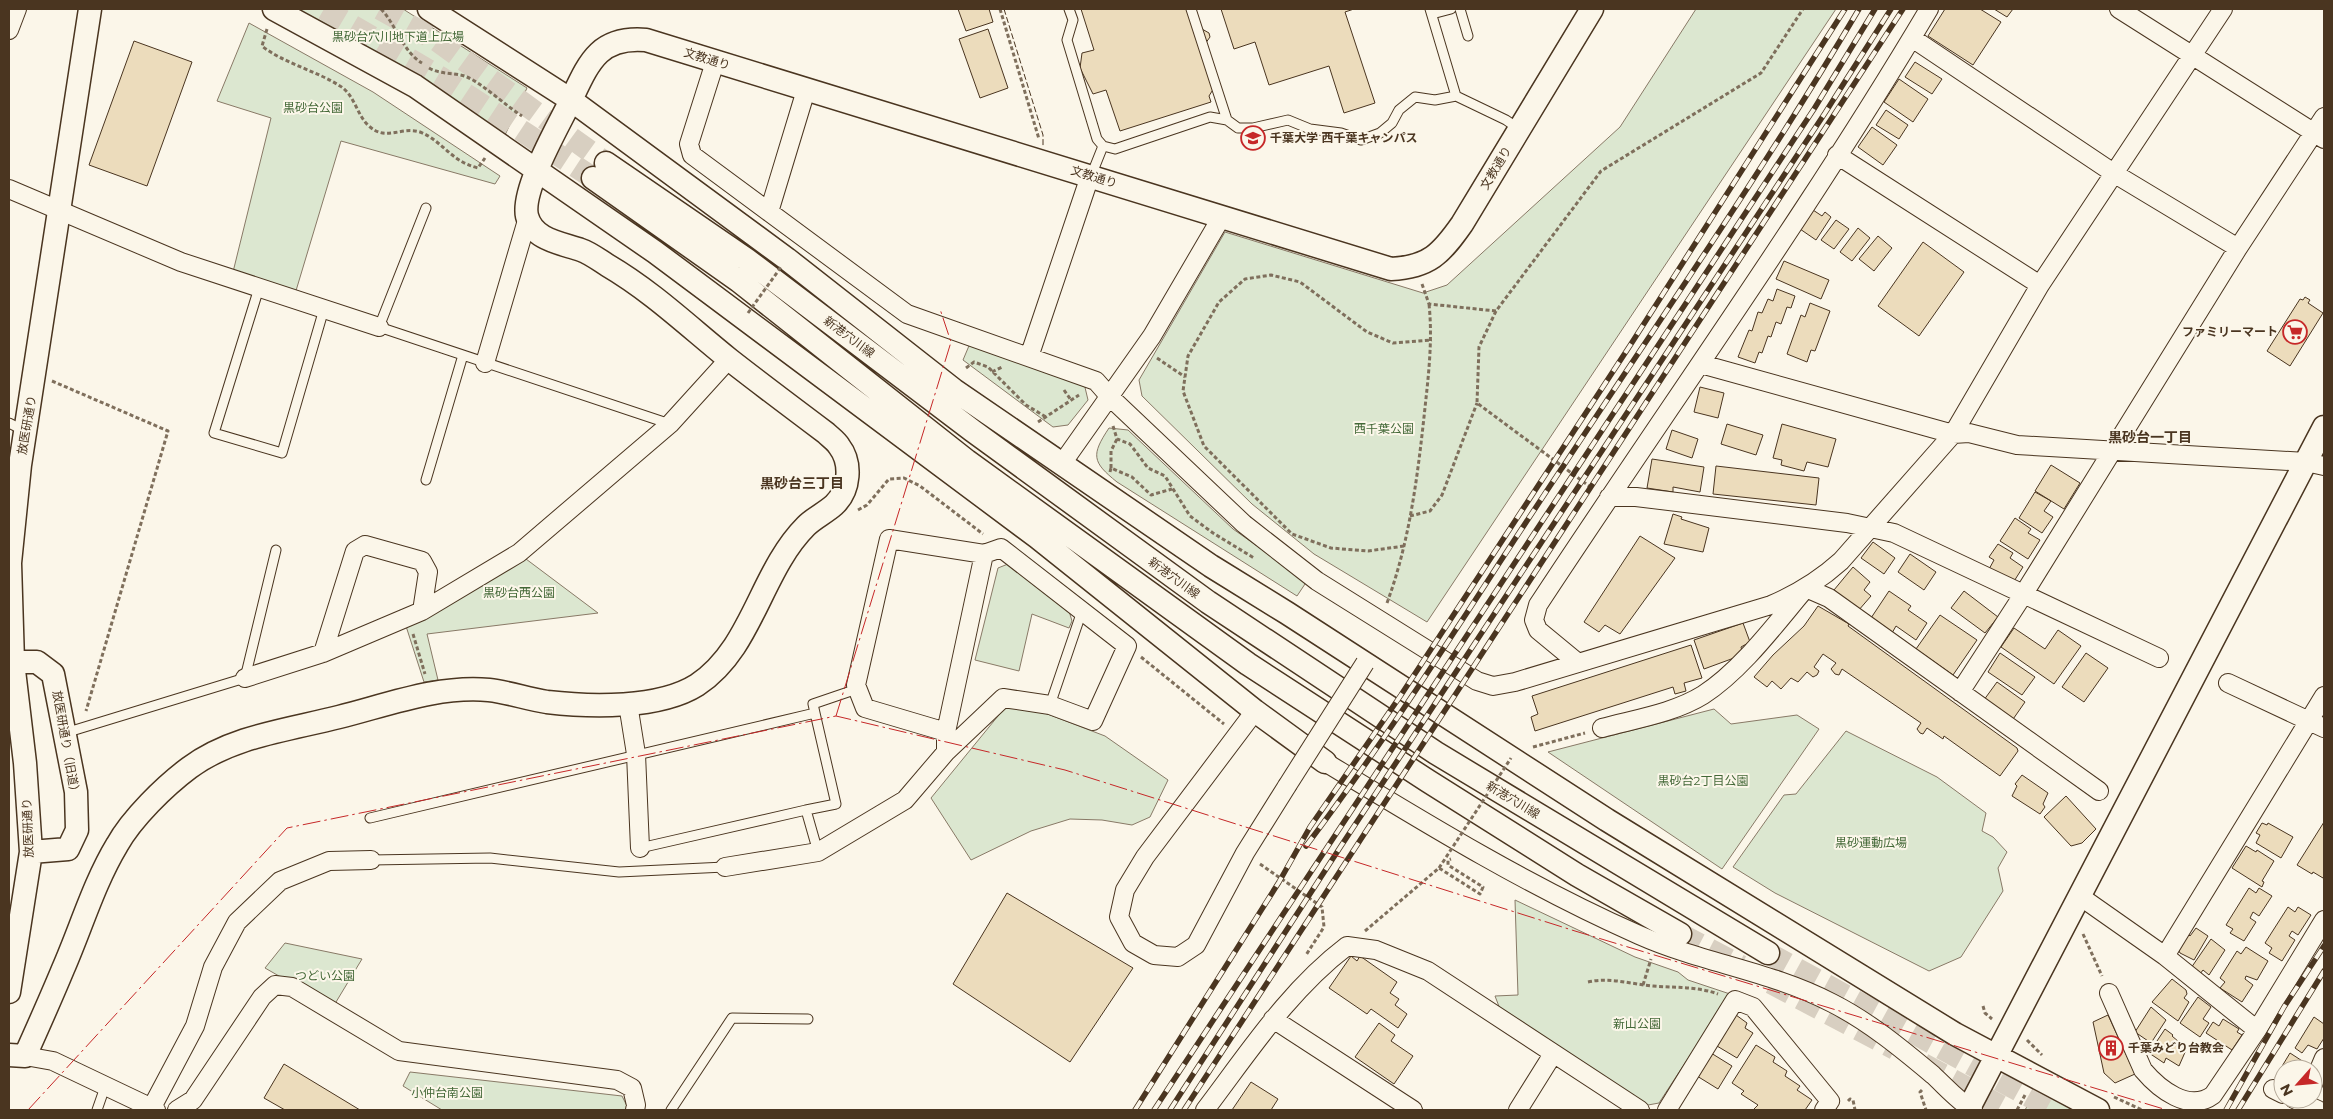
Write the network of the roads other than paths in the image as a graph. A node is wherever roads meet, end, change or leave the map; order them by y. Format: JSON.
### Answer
{"nodes":[{"id":1,"x":17,"y":9,"type":"edge"},
{"id":2,"x":90,"y":9,"type":"edge"},
{"id":3,"x":429,"y":9,"type":"edge"},
{"id":4,"x":1069,"y":9,"type":"edge"},
{"id":5,"x":1191,"y":9,"type":"edge"},
{"id":6,"x":1451,"y":9,"type":"edge"},
{"id":7,"x":1460,"y":9,"type":"edge"},
{"id":8,"x":1592,"y":9,"type":"edge"},
{"id":9,"x":1929,"y":9,"type":"edge"},
{"id":10,"x":2119,"y":9,"type":"edge"},
{"id":11,"x":2224,"y":9,"type":"edge"},
{"id":12,"x":1431,"y":12,"type":"edge"},
{"id":13,"x":270,"y":18,"type":"edge"},
{"id":14,"x":9,"y":30,"type":"edge"},
{"id":15,"x":1468,"y":36,"type":"dead end"},
{"id":16,"x":1912,"y":38,"type":"junction"},
{"id":17,"x":2192,"y":56,"type":"junction"},
{"id":18,"x":714,"y":62,"type":"junction"},
{"id":19,"x":806,"y":90,"type":"junction"},
{"id":20,"x":1456,"y":96,"type":"junction"},
{"id":21,"x":571,"y":100,"type":"junction"},
{"id":22,"x":2324,"y":116,"type":"edge"},
{"id":23,"x":1227,"y":120,"type":"junction"},
{"id":24,"x":1520,"y":129,"type":"junction"},
{"id":25,"x":2319,"y":136,"type":"edge"},
{"id":26,"x":1103,"y":146,"type":"junction"},
{"id":27,"x":1837,"y":155,"type":"junction"},
{"id":28,"x":537,"y":169,"type":"junction"},
{"id":29,"x":1092,"y":171,"type":"junction"},
{"id":30,"x":2115,"y":174,"type":"junction"},
{"id":31,"x":9,"y":189,"type":"edge"},
{"id":32,"x":426,"y":208,"type":"dead end"},
{"id":33,"x":61,"y":209,"type":"junction"},
{"id":34,"x":769,"y":212,"type":"junction"},
{"id":35,"x":528,"y":217,"type":"junction"},
{"id":36,"x":1221,"y":218,"type":"junction"},
{"id":37,"x":2238,"y":248,"type":"junction"},
{"id":38,"x":2040,"y":285,"type":"junction"},
{"id":39,"x":259,"y":288,"type":"junction"},
{"id":40,"x":324,"y":309,"type":"junction"},
{"id":41,"x":379,"y":328,"type":"junction"},
{"id":42,"x":462,"y":355,"type":"junction"},
{"id":43,"x":1029,"y":357,"type":"junction"},
{"id":44,"x":729,"y":359,"type":"junction"},
{"id":45,"x":485,"y":363,"type":"junction"},
{"id":46,"x":1701,"y":364,"type":"junction"},
{"id":47,"x":1110,"y":397,"type":"junction"},
{"id":48,"x":670,"y":424,"type":"junction"},
{"id":49,"x":17,"y":427,"type":"edge"},
{"id":50,"x":2324,"y":427,"type":"edge"},
{"id":51,"x":1953,"y":434,"type":"junction"},
{"id":52,"x":2114,"y":450,"type":"junction"},
{"id":53,"x":2315,"y":464,"type":"edge"},
{"id":54,"x":1061,"y":465,"type":"junction"},
{"id":55,"x":426,"y":480,"type":"dead end"},
{"id":56,"x":1609,"y":497,"type":"junction"},
{"id":57,"x":1873,"y":527,"type":"junction"},
{"id":58,"x":276,"y":550,"type":"dead end"},
{"id":59,"x":984,"y":554,"type":"junction"},
{"id":60,"x":1806,"y":588,"type":"junction"},
{"id":61,"x":2023,"y":596,"type":"junction"},
{"id":62,"x":1082,"y":611,"type":"junction"},
{"id":63,"x":415,"y":614,"type":"junction"},
{"id":64,"x":323,"y":653,"type":"junction"},
{"id":65,"x":2159,"y":658,"type":"dead end"},
{"id":66,"x":13,"y":662,"type":"junction"},
{"id":67,"x":1365,"y":663,"type":"junction"},
{"id":68,"x":1578,"y":663,"type":"junction"},
{"id":69,"x":246,"y":678,"type":"junction"},
{"id":70,"x":2228,"y":683,"type":"dead end"},
{"id":71,"x":857,"y":689,"type":"junction"},
{"id":72,"x":1960,"y":692,"type":"junction"},
{"id":73,"x":2324,"y":696,"type":"edge"},
{"id":74,"x":628,"y":704,"type":"junction"},
{"id":75,"x":1050,"y":705,"type":"junction"},
{"id":76,"x":1255,"y":711,"type":"junction"},
{"id":77,"x":815,"y":713,"type":"junction"},
{"id":78,"x":2317,"y":725,"type":"edge"},
{"id":79,"x":1602,"y":728,"type":"road end"},
{"id":80,"x":73,"y":731,"type":"junction"},
{"id":81,"x":946,"y":732,"type":"junction"},
{"id":82,"x":946,"y":752,"type":"junction"},
{"id":83,"x":636,"y":754,"type":"junction"},
{"id":84,"x":1326,"y":762,"type":"joint"},
{"id":85,"x":2099,"y":791,"type":"dead end"},
{"id":86,"x":806,"y":810,"type":"junction"},
{"id":87,"x":370,"y":818,"type":"dead end"},
{"id":88,"x":640,"y":848,"type":"joint"},
{"id":89,"x":31,"y":852,"type":"junction"},
{"id":90,"x":818,"y":852,"type":"junction"},
{"id":91,"x":371,"y":860,"type":"joint"},
{"id":92,"x":725,"y":867,"type":"joint"},
{"id":93,"x":2081,"y":897,"type":"junction"},
{"id":94,"x":2324,"y":920,"type":"edge"},
{"id":95,"x":1680,"y":934,"type":"tunnel mouth"},
{"id":96,"x":1768,"y":953,"type":"tunnel mouth"},
{"id":97,"x":2165,"y":956,"type":"junction"},
{"id":98,"x":9,"y":992,"type":"edge"},
{"id":99,"x":2109,"y":993,"type":"road end"},
{"id":100,"x":808,"y":1019,"type":"dead end"},
{"id":101,"x":1273,"y":1019,"type":"junction"},
{"id":102,"x":2258,"y":1030,"type":"junction"},
{"id":103,"x":1553,"y":1054,"type":"junction"},
{"id":104,"x":17,"y":1055,"type":"edge"},
{"id":105,"x":1996,"y":1056,"type":"junction"},
{"id":106,"x":105,"y":1087,"type":"junction"},
{"id":107,"x":2100,"y":1109,"type":"edge"},
{"id":108,"x":97,"y":1110,"type":"edge"},
{"id":109,"x":153,"y":1110,"type":"edge"},
{"id":110,"x":176,"y":1110,"type":"edge"},
{"id":111,"x":634,"y":1110,"type":"edge"},
{"id":112,"x":671,"y":1110,"type":"edge"},
{"id":113,"x":1205,"y":1110,"type":"edge"},
{"id":114,"x":1413,"y":1110,"type":"edge"},
{"id":115,"x":1518,"y":1110,"type":"edge"},
{"id":116,"x":1640,"y":1110,"type":"edge"},
{"id":117,"x":1666,"y":1110,"type":"edge"},
{"id":118,"x":1824,"y":1110,"type":"edge"},
{"id":119,"x":1970,"y":1110,"type":"edge"}],
"edges":[{"from":1,"to":14,"type":"street"},
{"from":2,"to":33,"type":"street","name":"放医研通り"},
{"from":3,"to":21,"type":"street"},
{"from":4,"to":26,"type":"lane"},
{"from":5,"to":23,"type":"lane"},
{"from":6,"to":12,"type":"lane"},
{"from":7,"to":15,"type":"lane"},
{"from":8,"to":24,"type":"street","name":"文教通り"},
{"from":9,"to":16,"type":"street"},
{"from":10,"to":17,"type":"street"},
{"from":11,"to":17,"type":"street"},
{"from":12,"to":20,"type":"lane"},
{"from":13,"to":28,"type":"street"},
{"from":16,"to":27,"type":"street"},
{"from":16,"to":30,"type":"street"},
{"from":17,"to":25,"type":"street"},
{"from":17,"to":30,"type":"street"},
{"from":18,"to":19,"type":"street","name":"文教通り"},
{"from":18,"to":21,"type":"street","name":"文教通り"},
{"from":18,"to":34,"type":"street"},
{"from":19,"to":29,"type":"street","name":"文教通り"},
{"from":19,"to":34,"type":"street"},
{"from":20,"to":23,"type":"lane"},
{"from":20,"to":24,"type":"lane"},
{"from":21,"to":28,"type":"street","name":"文教通り"},
{"from":21,"to":54,"type":"street"},
{"from":22,"to":25,"type":"street"},
{"from":23,"to":26,"type":"lane"},
{"from":24,"to":36,"type":"street","name":"文教通り"},
{"from":25,"to":37,"type":"street"},
{"from":26,"to":29,"type":"lane"},
{"from":27,"to":38,"type":"street"},
{"from":27,"to":46,"type":"street"},
{"from":28,"to":35,"type":"street","name":"文教通り"},
{"from":28,"to":76,"type":"street"},
{"from":29,"to":36,"type":"street","name":"文教通り"},
{"from":29,"to":43,"type":"street"},
{"from":30,"to":37,"type":"street"},
{"from":30,"to":38,"type":"street"},
{"from":31,"to":33,"type":"street"},
{"from":32,"to":41,"type":"lane"},
{"from":33,"to":39,"type":"street"},
{"from":33,"to":49,"type":"street","name":"放医研通り"},
{"from":34,"to":43,"type":"street"},
{"from":35,"to":44,"type":"street"},
{"from":35,"to":45,"type":"street"},
{"from":36,"to":47,"type":"street"},
{"from":37,"to":52,"type":"street"},
{"from":38,"to":51,"type":"street"},
{"from":39,"to":40,"type":"street"},
{"from":39,"to":40,"type":"lane"},
{"from":40,"to":41,"type":"street"},
{"from":41,"to":42,"type":"lane"},
{"from":42,"to":45,"type":"lane"},
{"from":42,"to":55,"type":"lane"},
{"from":43,"to":47,"type":"street"},
{"from":44,"to":48,"type":"street"},
{"from":44,"to":74,"type":"street"},
{"from":45,"to":48,"type":"lane"},
{"from":46,"to":51,"type":"street"},
{"from":46,"to":56,"type":"street"},
{"from":47,"to":54,"type":"street"},
{"from":47,"to":68,"type":"street"},
{"from":48,"to":63,"type":"street"},
{"from":49,"to":66,"type":"street","name":"放医研通り"},
{"from":50,"to":53,"type":"street"},
{"from":51,"to":52,"type":"street"},
{"from":51,"to":57,"type":"street"},
{"from":52,"to":53,"type":"street"},
{"from":52,"to":61,"type":"street"},
{"from":53,"to":93,"type":"street"},
{"from":54,"to":67,"type":"street"},
{"from":56,"to":57,"type":"street"},
{"from":56,"to":68,"type":"street"},
{"from":57,"to":60,"type":"street"},
{"from":57,"to":61,"type":"street"},
{"from":58,"to":69,"type":"lane"},
{"from":59,"to":62,"type":"street"},
{"from":59,"to":71,"type":"street"},
{"from":59,"to":81,"type":"street"},
{"from":60,"to":68,"type":"street"},
{"from":60,"to":72,"type":"street"},
{"from":60,"to":79,"type":"street"},
{"from":61,"to":65,"type":"street"},
{"from":61,"to":72,"type":"street"},
{"from":62,"to":75,"type":"lane"},
{"from":62,"to":75,"type":"street"},
{"from":63,"to":64,"type":"street"},
{"from":63,"to":64,"type":"street"},
{"from":64,"to":69,"type":"street"},
{"from":66,"to":80,"type":"street","name":"放医研通り（旧道）"},
{"from":66,"to":89,"type":"street","name":"放医研通り"},
{"from":67,"to":76,"type":"street","bridge":true},
{"from":67,"to":105,"type":"street"},
{"from":69,"to":80,"type":"lane"},
{"from":70,"to":78,"type":"street"},
{"from":71,"to":77,"type":"lane"},
{"from":71,"to":81,"type":"street"},
{"from":72,"to":85,"type":"street"},
{"from":73,"to":78,"type":"street"},
{"from":74,"to":83,"type":"street"},
{"from":74,"to":104,"type":"street"},
{"from":75,"to":82,"type":"street"},
{"from":76,"to":84,"type":"street"},
{"from":77,"to":83,"type":"lane"},
{"from":77,"to":86,"type":"lane"},
{"from":78,"to":97,"type":"street"},
{"from":80,"to":89,"type":"street","name":"放医研通り（旧道）"},
{"from":81,"to":82,"type":"street"},
{"from":82,"to":90,"type":"street"},
{"from":83,"to":87,"type":"lane"},
{"from":83,"to":88,"type":"street"},
{"from":84,"to":119,"type":"street"},
{"from":86,"to":88,"type":"lane"},
{"from":86,"to":90,"type":"lane"},
{"from":89,"to":98,"type":"street","name":"放医研通り"},
{"from":90,"to":92,"type":"street"},
{"from":91,"to":92,"type":"lane"},
{"from":91,"to":109,"type":"street"},
{"from":93,"to":97,"type":"street"},
{"from":93,"to":105,"type":"street"},
{"from":94,"to":102,"type":"street"},
{"from":95,"to":96,"type":"street","name":"新港穴川線"},
{"from":97,"to":102,"type":"street"},
{"from":99,"to":102,"type":"street"},
{"from":100,"to":112,"type":"lane"},
{"from":101,"to":103,"type":"street"},
{"from":101,"to":113,"type":"street"},
{"from":101,"to":114,"type":"street"},
{"from":103,"to":115,"type":"street"},
{"from":103,"to":116,"type":"street"},
{"from":104,"to":106,"type":"street"},
{"from":105,"to":107,"type":"street"},
{"from":105,"to":119,"type":"street"},
{"from":106,"to":108,"type":"lane"},
{"from":106,"to":109,"type":"street"},
{"from":110,"to":111,"type":"street"},
{"from":117,"to":118,"type":"street"}]}
